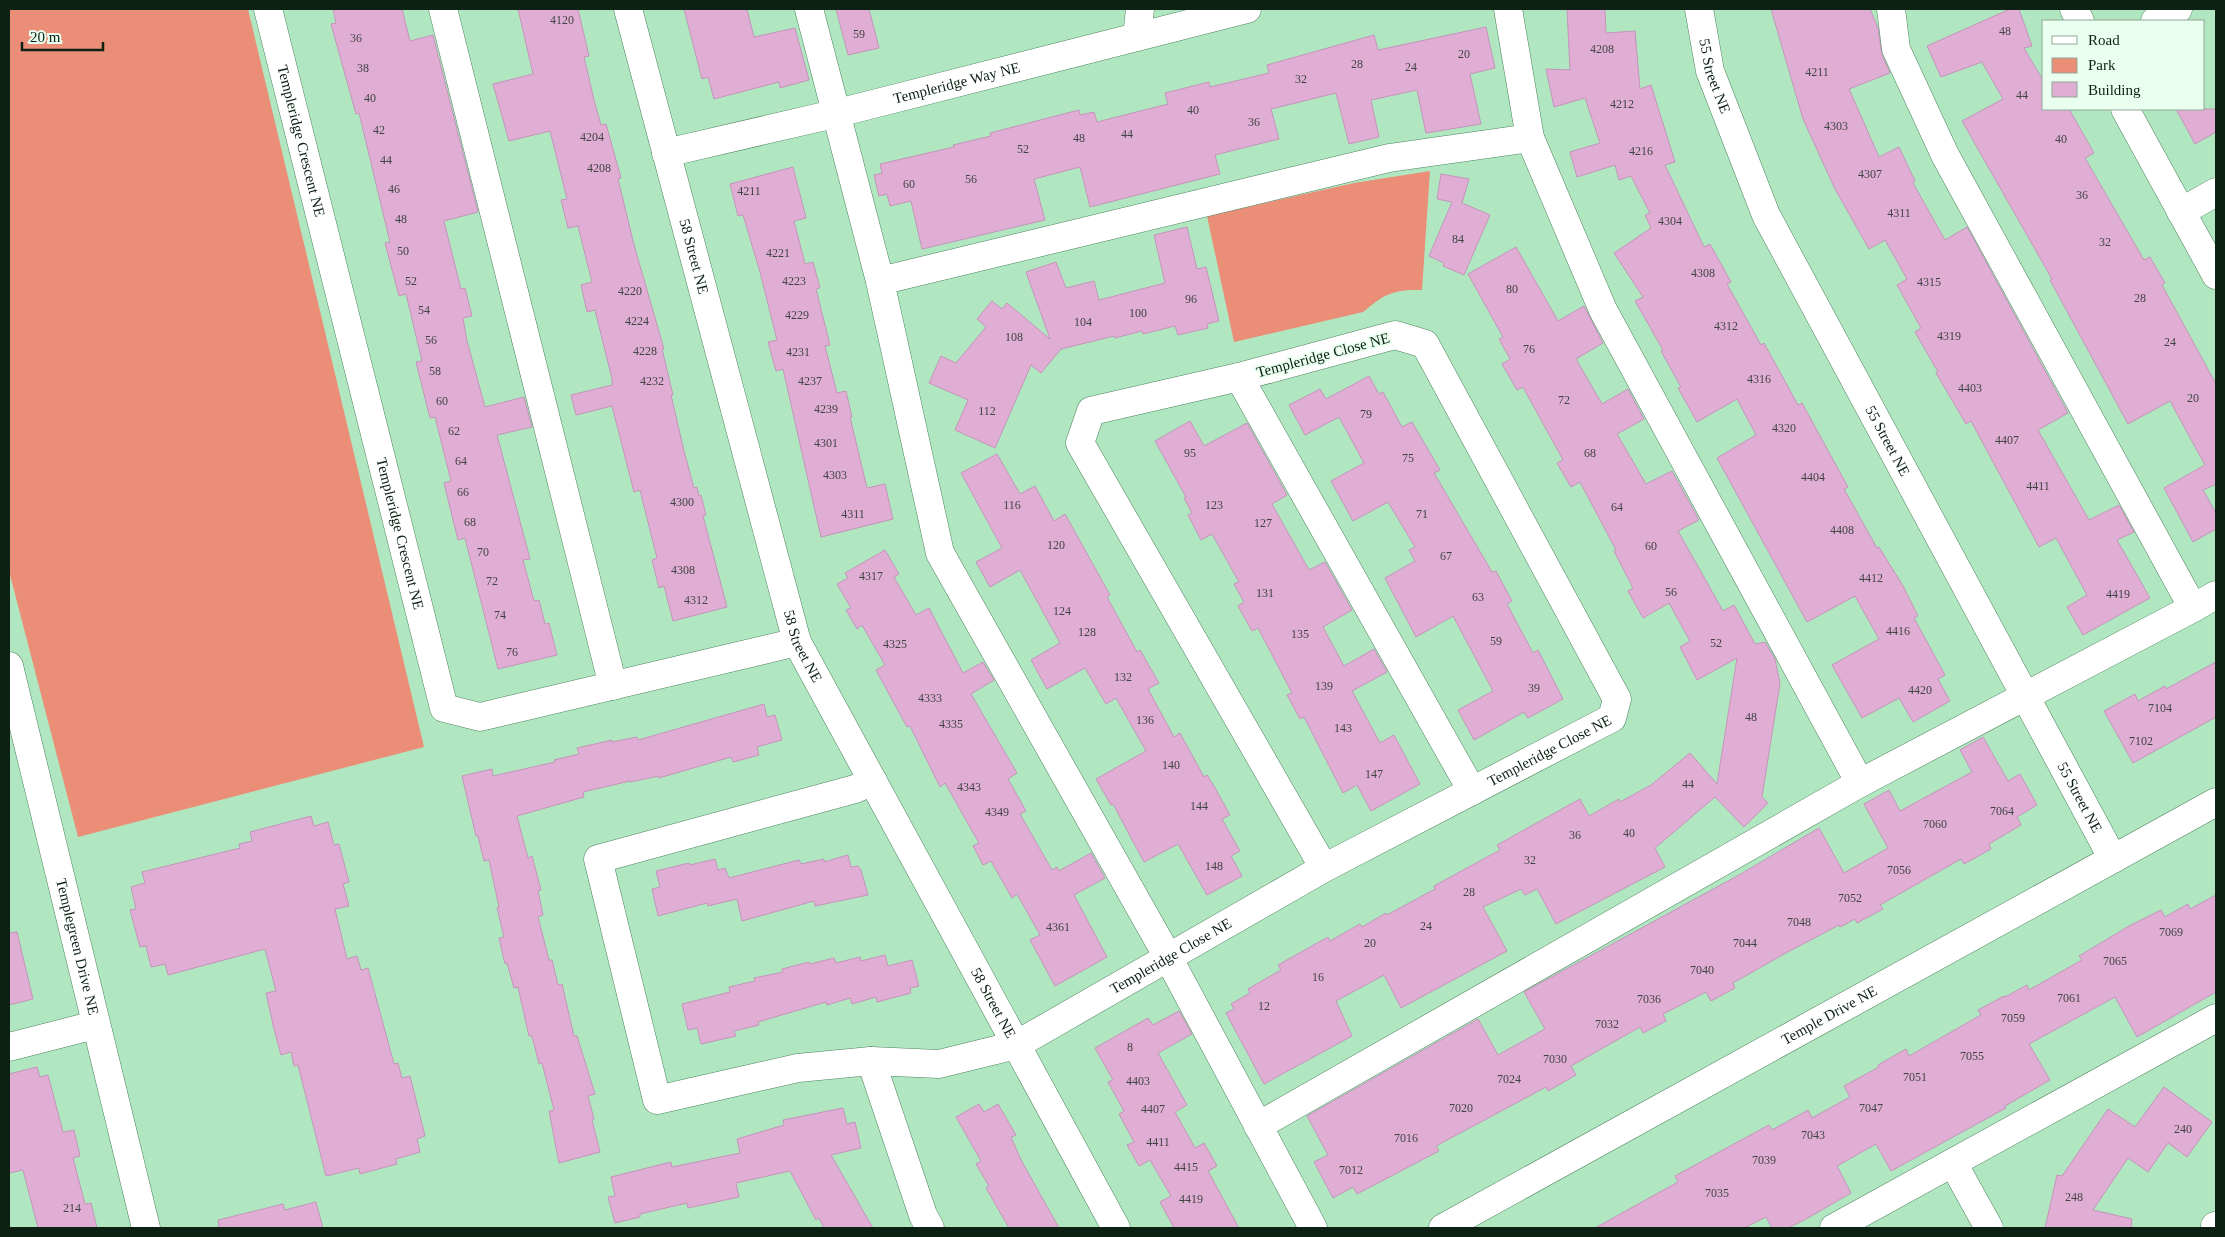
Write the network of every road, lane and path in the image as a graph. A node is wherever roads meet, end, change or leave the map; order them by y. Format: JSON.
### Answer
{"nodes":[{"id":1,"x":268,"y":9,"type":"edge"},
{"id":2,"x":443,"y":9,"type":"edge"},
{"id":3,"x":628,"y":9,"type":"edge"},
{"id":4,"x":809,"y":9,"type":"edge"},
{"id":5,"x":1140,"y":9,"type":"edge"},
{"id":6,"x":1247,"y":9,"type":"edge"},
{"id":7,"x":1508,"y":9,"type":"edge"},
{"id":8,"x":1699,"y":9,"type":"edge"},
{"id":9,"x":1891,"y":9,"type":"edge"},
{"id":10,"x":2178,"y":9,"type":"edge"},
{"id":11,"x":2158,"y":20,"type":"edge"},
{"id":12,"x":1138,"y":37,"type":"junction"},
{"id":13,"x":2126,"y":110,"type":"edge"},
{"id":14,"x":834,"y":114,"type":"junction"},
{"id":15,"x":1530,"y":138,"type":"junction"},
{"id":16,"x":666,"y":153,"type":"junction"},
{"id":17,"x":2216,"y":192,"type":"edge"},
{"id":18,"x":2181,"y":212,"type":"junction"},
{"id":19,"x":2216,"y":275,"type":"edge"},
{"id":20,"x":880,"y":281,"type":"junction"},
{"id":21,"x":1239,"y":377,"type":"junction"},
{"id":22,"x":2216,"y":594,"type":"edge"},
{"id":23,"x":2193,"y":608,"type":"junction"},
{"id":24,"x":797,"y":642,"type":"junction"},
{"id":25,"x":9,"y":666,"type":"edge"},
{"id":26,"x":613,"y":686,"type":"junction"},
{"id":27,"x":2026,"y":698,"type":"junction"},
{"id":28,"x":873,"y":781,"type":"junction"},
{"id":29,"x":1860,"y":783,"type":"junction"},
{"id":30,"x":1472,"y":791,"type":"junction"},
{"id":31,"x":2216,"y":802,"type":"edge"},
{"id":32,"x":2113,"y":859,"type":"junction"},
{"id":33,"x":1324,"y":868,"type":"junction"},
{"id":34,"x":1168,"y":957,"type":"junction"},
{"id":35,"x":2216,"y":1018,"type":"edge"},
{"id":36,"x":95,"y":1025,"type":"junction"},
{"id":37,"x":1016,"y":1045,"type":"junction"},
{"id":38,"x":9,"y":1047,"type":"edge"},
{"id":39,"x":871,"y":1061,"type":"junction"},
{"id":40,"x":1258,"y":1126,"type":"junction"},
{"id":41,"x":1954,"y":1163,"type":"junction"},
{"id":42,"x":146,"y":1228,"type":"edge"},
{"id":43,"x":930,"y":1228,"type":"edge"},
{"id":44,"x":1116,"y":1228,"type":"edge"},
{"id":45,"x":1313,"y":1228,"type":"edge"},
{"id":46,"x":1442,"y":1228,"type":"edge"},
{"id":47,"x":1834,"y":1228,"type":"edge"},
{"id":48,"x":1989,"y":1228,"type":"edge"}],
"edges":[{"from":1,"to":26,"type":"street","name":"Templeridge Crescent NE"},
{"from":2,"to":26,"type":"street"},
{"from":3,"to":16,"type":"street","name":"58 Street NE"},
{"from":4,"to":14,"type":"street"},
{"from":5,"to":12,"type":"street"},
{"from":6,"to":12,"type":"street","name":"Templeridge Way NE"},
{"from":7,"to":15,"type":"street"},
{"from":8,"to":27,"type":"street","name":"55 Street NE"},
{"from":9,"to":23,"type":"street"},
{"from":10,"to":11,"type":"street"},
{"from":12,"to":14,"type":"street","name":"Templeridge Way NE"},
{"from":13,"to":18,"type":"street"},
{"from":14,"to":16,"type":"street","name":"Templeridge Way NE"},
{"from":14,"to":20,"type":"street"},
{"from":15,"to":20,"type":"street"},
{"from":15,"to":29,"type":"street"},
{"from":16,"to":24,"type":"street","name":"58 Street NE"},
{"from":17,"to":18,"type":"street"},
{"from":18,"to":19,"type":"street"},
{"from":20,"to":34,"type":"street"},
{"from":21,"to":30,"type":"street"},
{"from":21,"to":30,"type":"street","name":"Templeridge Close NE"},
{"from":21,"to":33,"type":"street","name":"Templeridge Close NE"},
{"from":22,"to":23,"type":"street"},
{"from":23,"to":27,"type":"street"},
{"from":24,"to":26,"type":"street","name":"Templeridge Crescent NE"},
{"from":24,"to":28,"type":"street","name":"58 Street NE"},
{"from":25,"to":36,"type":"street","name":"Templegreen Drive NE"},
{"from":27,"to":29,"type":"street"},
{"from":27,"to":32,"type":"street","name":"55 Street NE"},
{"from":28,"to":37,"type":"street","name":"58 Street NE"},
{"from":28,"to":39,"type":"street","name":"Templeridge Close NE"},
{"from":29,"to":40,"type":"street"},
{"from":30,"to":33,"type":"street","name":"Templeridge Close NE"},
{"from":31,"to":32,"type":"street","name":"Temple Drive NE"},
{"from":32,"to":46,"type":"street","name":"Temple Drive NE"},
{"from":33,"to":34,"type":"street","name":"Templeridge Close NE"},
{"from":34,"to":37,"type":"street","name":"Templeridge Close NE"},
{"from":34,"to":40,"type":"street"},
{"from":35,"to":41,"type":"street"},
{"from":36,"to":38,"type":"street"},
{"from":36,"to":42,"type":"street","name":"Templegreen Drive NE"},
{"from":37,"to":39,"type":"street","name":"Templeridge Close NE"},
{"from":37,"to":44,"type":"street","name":"58 Street NE"},
{"from":39,"to":43,"type":"street"},
{"from":40,"to":45,"type":"street"},
{"from":41,"to":47,"type":"street"},
{"from":41,"to":48,"type":"street"}]}
